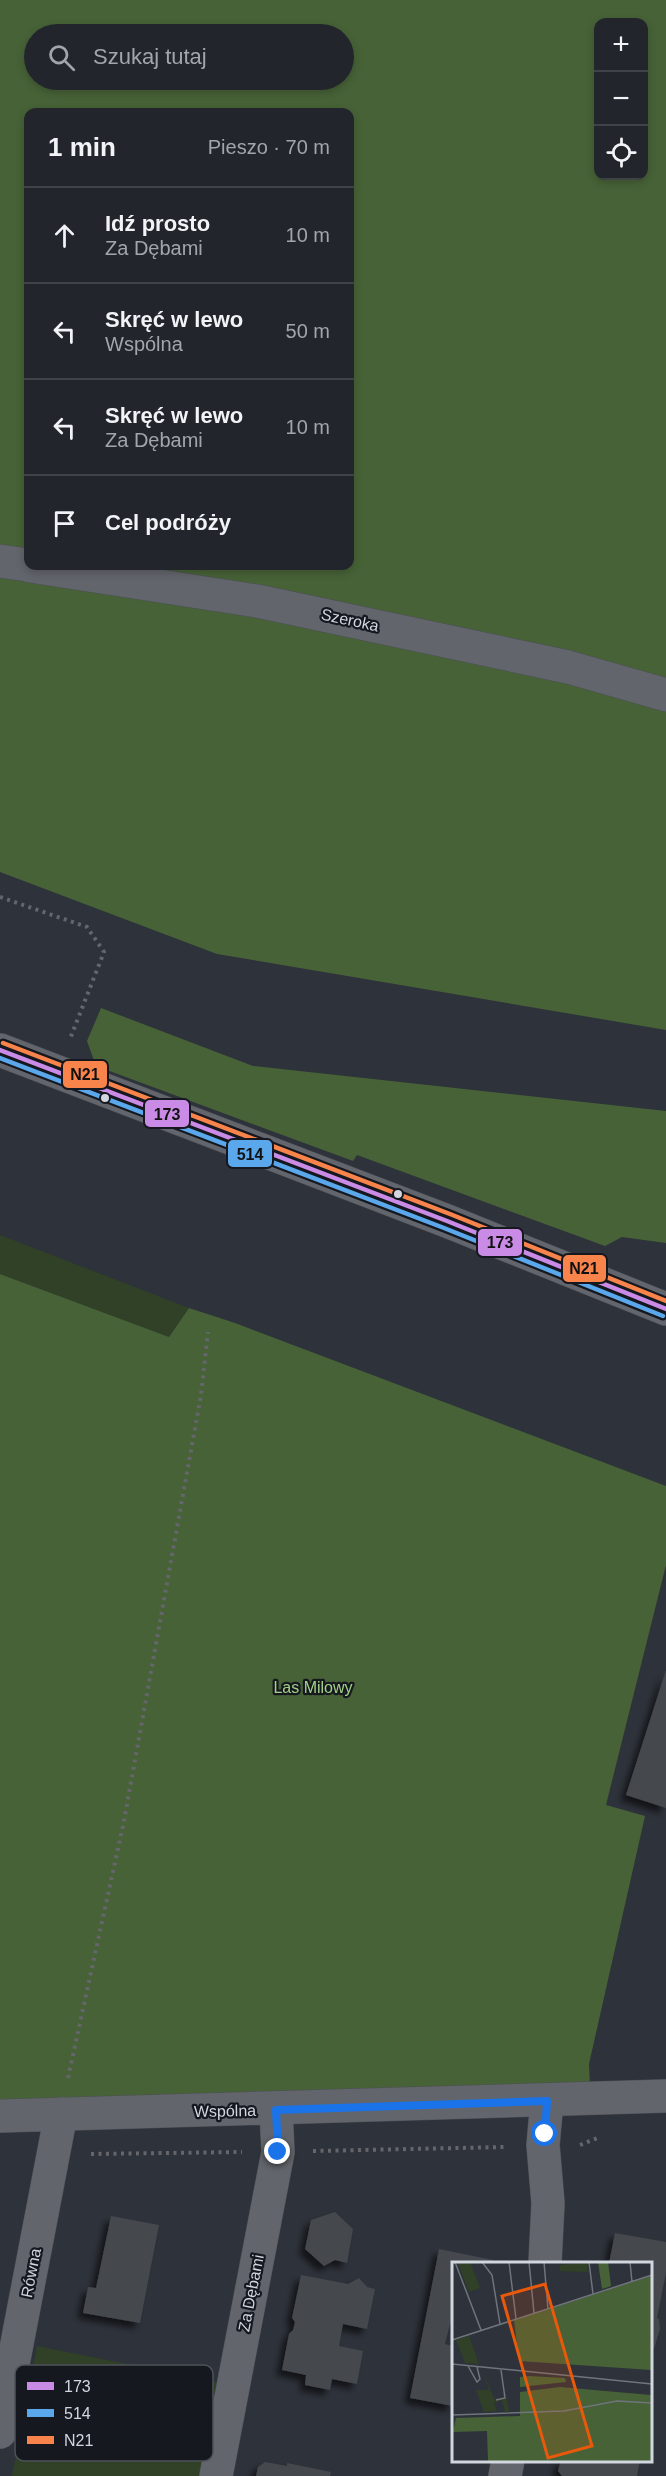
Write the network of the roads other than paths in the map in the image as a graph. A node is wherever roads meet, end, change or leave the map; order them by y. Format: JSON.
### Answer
{"nodes":[{"id":1,"x":0,"y":561,"type":"edge"},
{"id":2,"x":24,"y":564,"type":"edge"},
{"id":3,"x":61,"y":570,"type":"edge"},
{"id":4,"x":666,"y":695,"type":"edge"},
{"id":5,"x":0,"y":1050,"type":"edge"},
{"id":6,"x":666,"y":1309,"type":"edge"},
{"id":7,"x":666,"y":2096,"type":"edge"},
{"id":8,"x":547,"y":2101,"type":"junction"},
{"id":9,"x":276,"y":2110,"type":"junction"},
{"id":10,"x":61,"y":2114,"type":"junction"},
{"id":11,"x":0,"y":2116,"type":"edge"},
{"id":12,"x":545,"y":2262,"type":"edge"},
{"id":13,"x":0,"y":2432,"type":"edge"},
{"id":14,"x":508,"y":2461,"type":"edge"},
{"id":15,"x":216,"y":2476,"type":"edge"},
{"id":16,"x":504,"y":2476,"type":"edge"}],
"edges":[{"from":1,"to":2,"type":"street","name":"Szeroka"},
{"from":3,"to":4,"type":"street","name":"Szeroka"},
{"from":5,"to":6,"type":"street"},
{"from":7,"to":8,"type":"street","name":"Wspólna"},
{"from":8,"to":9,"type":"street","name":"Wspólna"},
{"from":8,"to":12,"type":"street"},
{"from":9,"to":10,"type":"street","name":"Wspólna"},
{"from":9,"to":15,"type":"street","name":"Za Dębami"},
{"from":10,"to":11,"type":"street","name":"Wspólna"},
{"from":10,"to":13,"type":"street","name":"Równa"},
{"from":14,"to":16,"type":"street"}]}
